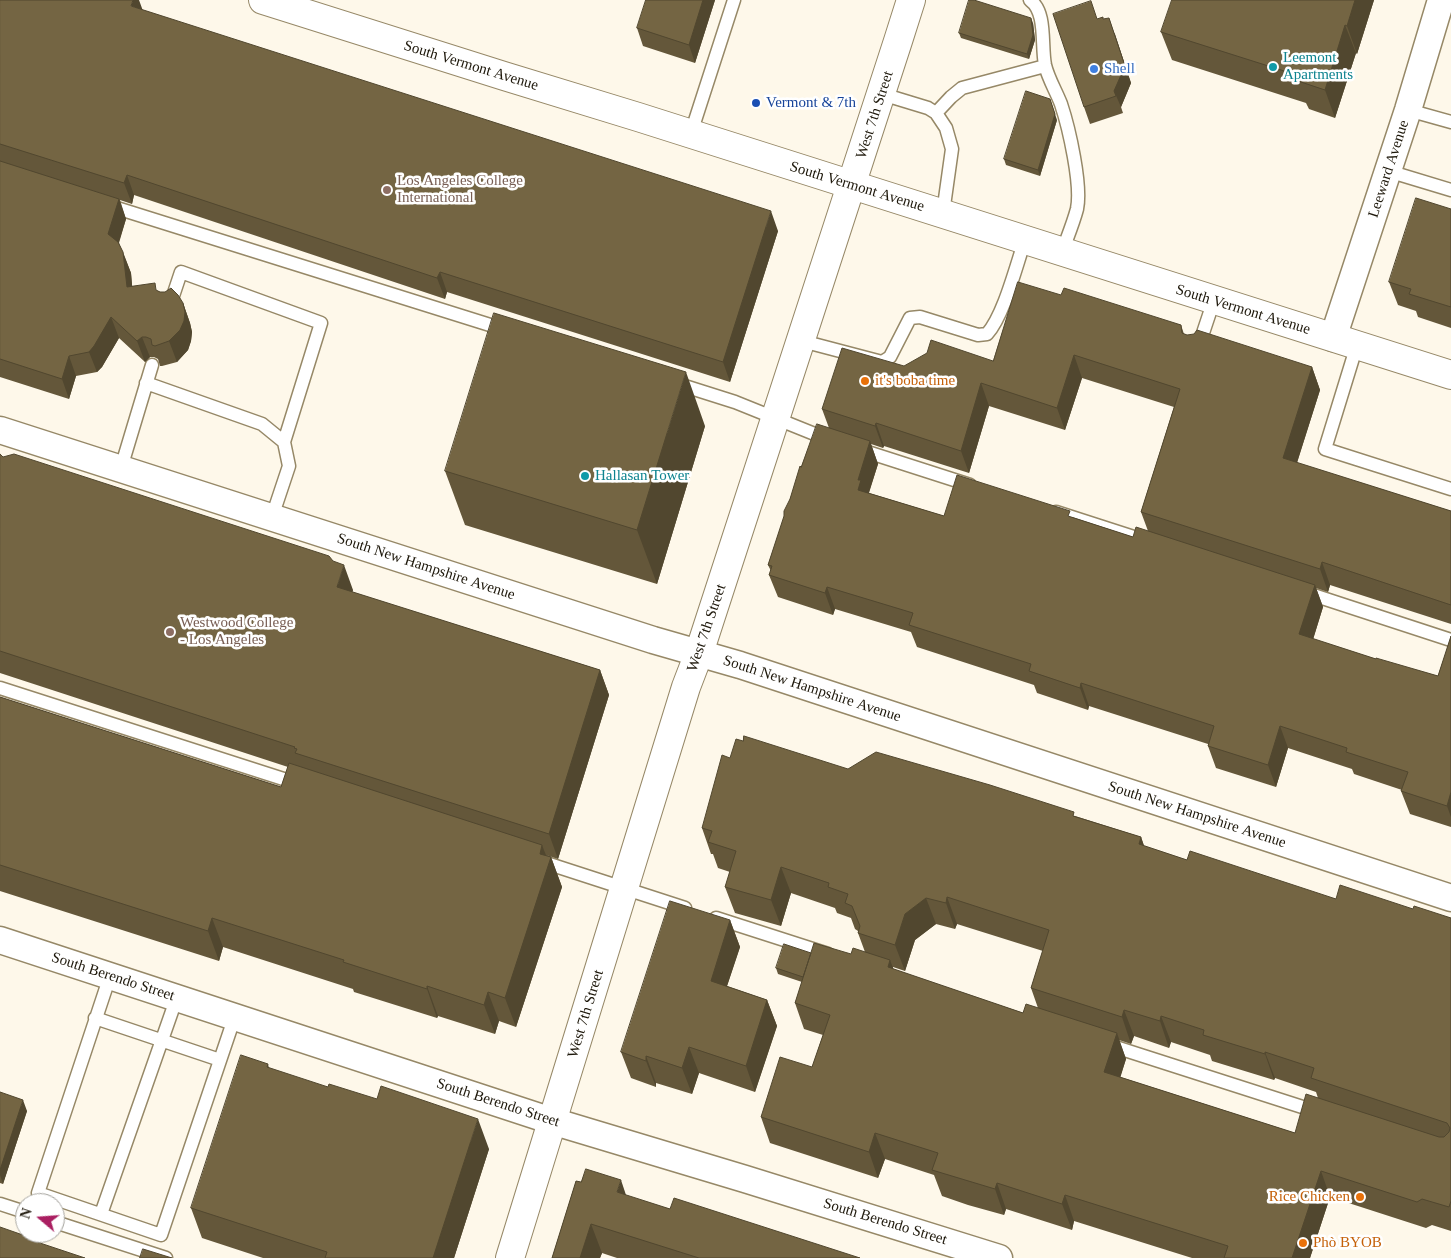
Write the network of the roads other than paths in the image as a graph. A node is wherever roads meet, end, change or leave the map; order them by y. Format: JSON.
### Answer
{"nodes":[{"id":1,"x":263,"y":0,"type":"edge"},
{"id":2,"x":734,"y":0,"type":"edge"},
{"id":3,"x":911,"y":0,"type":"edge"},
{"id":4,"x":1030,"y":0,"type":"edge"},
{"id":5,"x":1441,"y":0,"type":"edge"},
{"id":6,"x":1045,"y":66,"type":"junction"},
{"id":7,"x":882,"y":94,"type":"junction"},
{"id":8,"x":1408,"y":110,"type":"junction"},
{"id":9,"x":936,"y":113,"type":"junction"},
{"id":10,"x":1451,"y":122,"type":"edge"},
{"id":11,"x":691,"y":133,"type":"junction"},
{"id":12,"x":1388,"y":171,"type":"junction"},
{"id":13,"x":852,"y":185,"type":"junction"},
{"id":14,"x":1451,"y":190,"type":"edge"},
{"id":15,"x":94,"y":201,"type":"edge"},
{"id":16,"x":943,"y":213,"type":"junction"},
{"id":17,"x":1025,"y":240,"type":"junction"},
{"id":18,"x":1062,"y":252,"type":"junction"},
{"id":19,"x":1214,"y":300,"type":"junction"},
{"id":20,"x":170,"y":305,"type":"edge"},
{"id":21,"x":518,"y":334,"type":"edge"},
{"id":22,"x":802,"y":341,"type":"junction"},
{"id":23,"x":1345,"y":342,"type":"junction"},
{"id":24,"x":1197,"y":350,"type":"edge"},
{"id":25,"x":152,"y":365,"type":"edge"},
{"id":26,"x":1451,"y":376,"type":"edge"},
{"id":27,"x":660,"y":378,"type":"edge"},
{"id":28,"x":146,"y":383,"type":"junction"},
{"id":29,"x":776,"y":419,"type":"junction"},
{"id":30,"x":0,"y":430,"type":"edge"},
{"id":31,"x":284,"y":442,"type":"junction"},
{"id":32,"x":121,"y":468,"type":"junction"},
{"id":33,"x":978,"y":487,"type":"edge"},
{"id":34,"x":1451,"y":489,"type":"edge"},
{"id":35,"x":1044,"y":508,"type":"edge"},
{"id":36,"x":272,"y":517,"type":"junction"},
{"id":37,"x":1157,"y":544,"type":"edge"},
{"id":38,"x":1290,"y":587,"type":"edge"},
{"id":39,"x":1451,"y":640,"type":"edge"},
{"id":40,"x":700,"y":653,"type":"junction"},
{"id":41,"x":0,"y":688,"type":"edge"},
{"id":42,"x":310,"y":787,"type":"edge"},
{"id":43,"x":526,"y":857,"type":"edge"},
{"id":44,"x":624,"y":888,"type":"junction"},
{"id":45,"x":1451,"y":898,"type":"edge"},
{"id":46,"x":0,"y":940,"type":"edge"},
{"id":47,"x":843,"y":959,"type":"edge"},
{"id":48,"x":110,"y":976,"type":"junction"},
{"id":49,"x":177,"y":998,"type":"junction"},
{"id":50,"x":235,"y":1016,"type":"junction"},
{"id":51,"x":95,"y":1018,"type":"junction"},
{"id":52,"x":1090,"y":1038,"type":"edge"},
{"id":53,"x":162,"y":1040,"type":"junction"},
{"id":54,"x":220,"y":1060,"type":"junction"},
{"id":55,"x":1328,"y":1115,"type":"edge"},
{"id":56,"x":552,"y":1121,"type":"junction"},
{"id":57,"x":0,"y":1204,"type":"edge"},
{"id":58,"x":15,"y":1209,"type":"edge"},
{"id":59,"x":101,"y":1214,"type":"junction"},
{"id":60,"x":65,"y":1225,"type":"edge"},
{"id":61,"x":991,"y":1257,"type":"edge"},
{"id":62,"x":166,"y":1258,"type":"edge"},
{"id":63,"x":510,"y":1258,"type":"edge"}],
"edges":[{"from":1,"to":11,"type":"street","name":"South Vermont Avenue"},
{"from":2,"to":11,"type":"lane"},
{"from":3,"to":7,"type":"street","name":"West 7th Street"},
{"from":4,"to":6,"type":"lane"},
{"from":5,"to":8,"type":"street","name":"Leeward Avenue"},
{"from":6,"to":9,"type":"lane"},
{"from":6,"to":18,"type":"lane"},
{"from":7,"to":9,"type":"lane"},
{"from":7,"to":13,"type":"street","name":"West 7th Street"},
{"from":8,"to":10,"type":"lane"},
{"from":8,"to":12,"type":"street","name":"Leeward Avenue"},
{"from":9,"to":16,"type":"lane"},
{"from":11,"to":13,"type":"street","name":"South Vermont Avenue"},
{"from":12,"to":14,"type":"lane"},
{"from":12,"to":23,"type":"street","name":"Leeward Avenue"},
{"from":13,"to":16,"type":"street","name":"South Vermont Avenue"},
{"from":13,"to":22,"type":"street","name":"West 7th Street"},
{"from":15,"to":21,"type":"lane"},
{"from":16,"to":17,"type":"street","name":"South Vermont Avenue"},
{"from":17,"to":18,"type":"street","name":"South Vermont Avenue"},
{"from":17,"to":22,"type":"lane"},
{"from":18,"to":19,"type":"street","name":"South Vermont Avenue"},
{"from":19,"to":23,"type":"street","name":"South Vermont Avenue"},
{"from":19,"to":24,"type":"lane"},
{"from":20,"to":31,"type":"lane"},
{"from":22,"to":29,"type":"street","name":"West 7th Street"},
{"from":23,"to":26,"type":"street","name":"South Vermont Avenue"},
{"from":23,"to":34,"type":"lane"},
{"from":25,"to":28,"type":"lane"},
{"from":27,"to":29,"type":"lane"},
{"from":28,"to":31,"type":"lane"},
{"from":28,"to":32,"type":"lane"},
{"from":29,"to":33,"type":"lane"},
{"from":29,"to":40,"type":"street","name":"West 7th Street"},
{"from":30,"to":32,"type":"street","name":"South New Hampshire Avenue"},
{"from":31,"to":36,"type":"lane"},
{"from":32,"to":36,"type":"street","name":"South New Hampshire Avenue"},
{"from":35,"to":37,"type":"lane"},
{"from":36,"to":40,"type":"street","name":"South New Hampshire Avenue"},
{"from":38,"to":39,"type":"lane"},
{"from":40,"to":44,"type":"street","name":"West 7th Street"},
{"from":40,"to":45,"type":"street","name":"South New Hampshire Avenue"},
{"from":41,"to":42,"type":"lane"},
{"from":43,"to":44,"type":"lane"},
{"from":44,"to":47,"type":"lane"},
{"from":44,"to":56,"type":"street","name":"West 7th Street"},
{"from":46,"to":48,"type":"street","name":"South Berendo Street"},
{"from":48,"to":49,"type":"street","name":"South Berendo Street"},
{"from":48,"to":51,"type":"lane"},
{"from":49,"to":50,"type":"street","name":"South Berendo Street"},
{"from":49,"to":53,"type":"lane"},
{"from":50,"to":54,"type":"lane"},
{"from":50,"to":56,"type":"street","name":"South Berendo Street"},
{"from":51,"to":53,"type":"lane"},
{"from":51,"to":59,"type":"lane"},
{"from":52,"to":55,"type":"lane"},
{"from":53,"to":54,"type":"lane"},
{"from":53,"to":59,"type":"lane"},
{"from":54,"to":59,"type":"lane"},
{"from":56,"to":61,"type":"street","name":"South Berendo Street"},
{"from":56,"to":63,"type":"street","name":"West 7th Street"},
{"from":57,"to":58,"type":"lane"},
{"from":60,"to":62,"type":"lane"}]}
